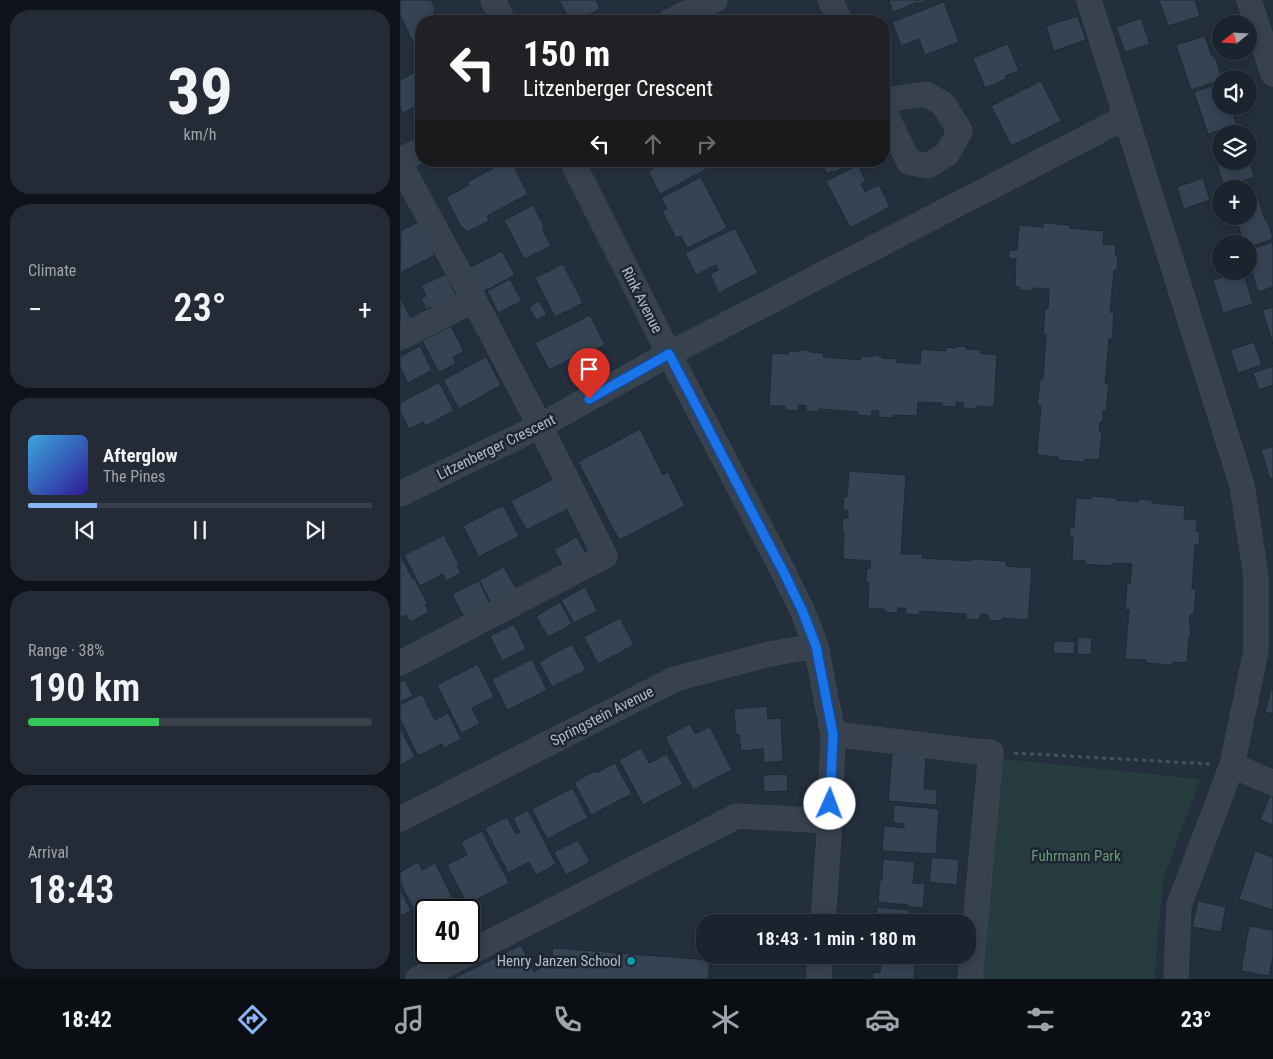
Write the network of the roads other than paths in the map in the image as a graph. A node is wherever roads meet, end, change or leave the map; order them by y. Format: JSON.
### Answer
{"nodes":[{"id":1,"x":493,"y":0,"type":"edge"},
{"id":2,"x":714,"y":0,"type":"edge"},
{"id":3,"x":830,"y":0,"type":"edge"},
{"id":4,"x":1089,"y":0,"type":"edge"},
{"id":5,"x":1249,"y":0,"type":"edge"},
{"id":6,"x":676,"y":12,"type":"edge"},
{"id":7,"x":500,"y":15,"type":"edge"},
{"id":8,"x":837,"y":15,"type":"edge"},
{"id":9,"x":1265,"y":23,"type":"edge"},
{"id":10,"x":1273,"y":74,"type":"edge"},
{"id":11,"x":890,"y":99,"type":"edge"},
{"id":12,"x":1126,"y":117,"type":"junction"},
{"id":13,"x":890,"y":123,"type":"edge"},
{"id":14,"x":415,"y":153,"type":"edge"},
{"id":15,"x":400,"y":162,"type":"edge"},
{"id":16,"x":575,"y":167,"type":"edge"},
{"id":17,"x":474,"y":300,"type":"junction"},
{"id":18,"x":400,"y":338,"type":"edge"},
{"id":19,"x":669,"y":354,"type":"junction"},
{"id":20,"x":540,"y":426,"type":"junction"},
{"id":21,"x":400,"y":494,"type":"edge"},
{"id":22,"x":816,"y":646,"type":"junction"},
{"id":23,"x":400,"y":662,"type":"edge"},
{"id":24,"x":833,"y":734,"type":"junction"},
{"id":25,"x":1232,"y":765,"type":"junction"},
{"id":26,"x":1273,"y":783,"type":"edge"},
{"id":27,"x":400,"y":819,"type":"edge"},
{"id":28,"x":830,"y":821,"type":"junction"},
{"id":29,"x":824,"y":914,"type":"edge"},
{"id":30,"x":820,"y":964,"type":"edge"},
{"id":31,"x":418,"y":979,"type":"edge"},
{"id":32,"x":819,"y":979,"type":"edge"},
{"id":33,"x":970,"y":979,"type":"edge"},
{"id":34,"x":1176,"y":979,"type":"edge"}],
"edges":[{"from":1,"to":7,"type":"street"},
{"from":2,"to":6,"type":"street"},
{"from":3,"to":8,"type":"street"},
{"from":4,"to":12,"type":"street"},
{"from":5,"to":9,"type":"street"},
{"from":9,"to":10,"type":"street"},
{"from":11,"to":13,"type":"street"},
{"from":12,"to":19,"type":"street","name":"Litzenberger Crescent"},
{"from":12,"to":25,"type":"street"},
{"from":14,"to":15,"type":"street"},
{"from":15,"to":17,"type":"street"},
{"from":16,"to":19,"type":"street","name":"Rink Avenue"},
{"from":17,"to":18,"type":"street"},
{"from":17,"to":20,"type":"street"},
{"from":19,"to":20,"type":"street","name":"Litzenberger Crescent"},
{"from":19,"to":22,"type":"street","name":"Rink Avenue"},
{"from":20,"to":21,"type":"street","name":"Litzenberger Crescent"},
{"from":20,"to":23,"type":"street"},
{"from":22,"to":24,"type":"street","name":"Rink Avenue"},
{"from":22,"to":27,"type":"street","name":"Springstein Avenue"},
{"from":24,"to":28,"type":"street","name":"Rink Avenue"},
{"from":24,"to":33,"type":"street"},
{"from":25,"to":26,"type":"street"},
{"from":25,"to":34,"type":"street"},
{"from":28,"to":29,"type":"street","name":"Rink Avenue"},
{"from":28,"to":31,"type":"street"},
{"from":30,"to":32,"type":"street"}]}
